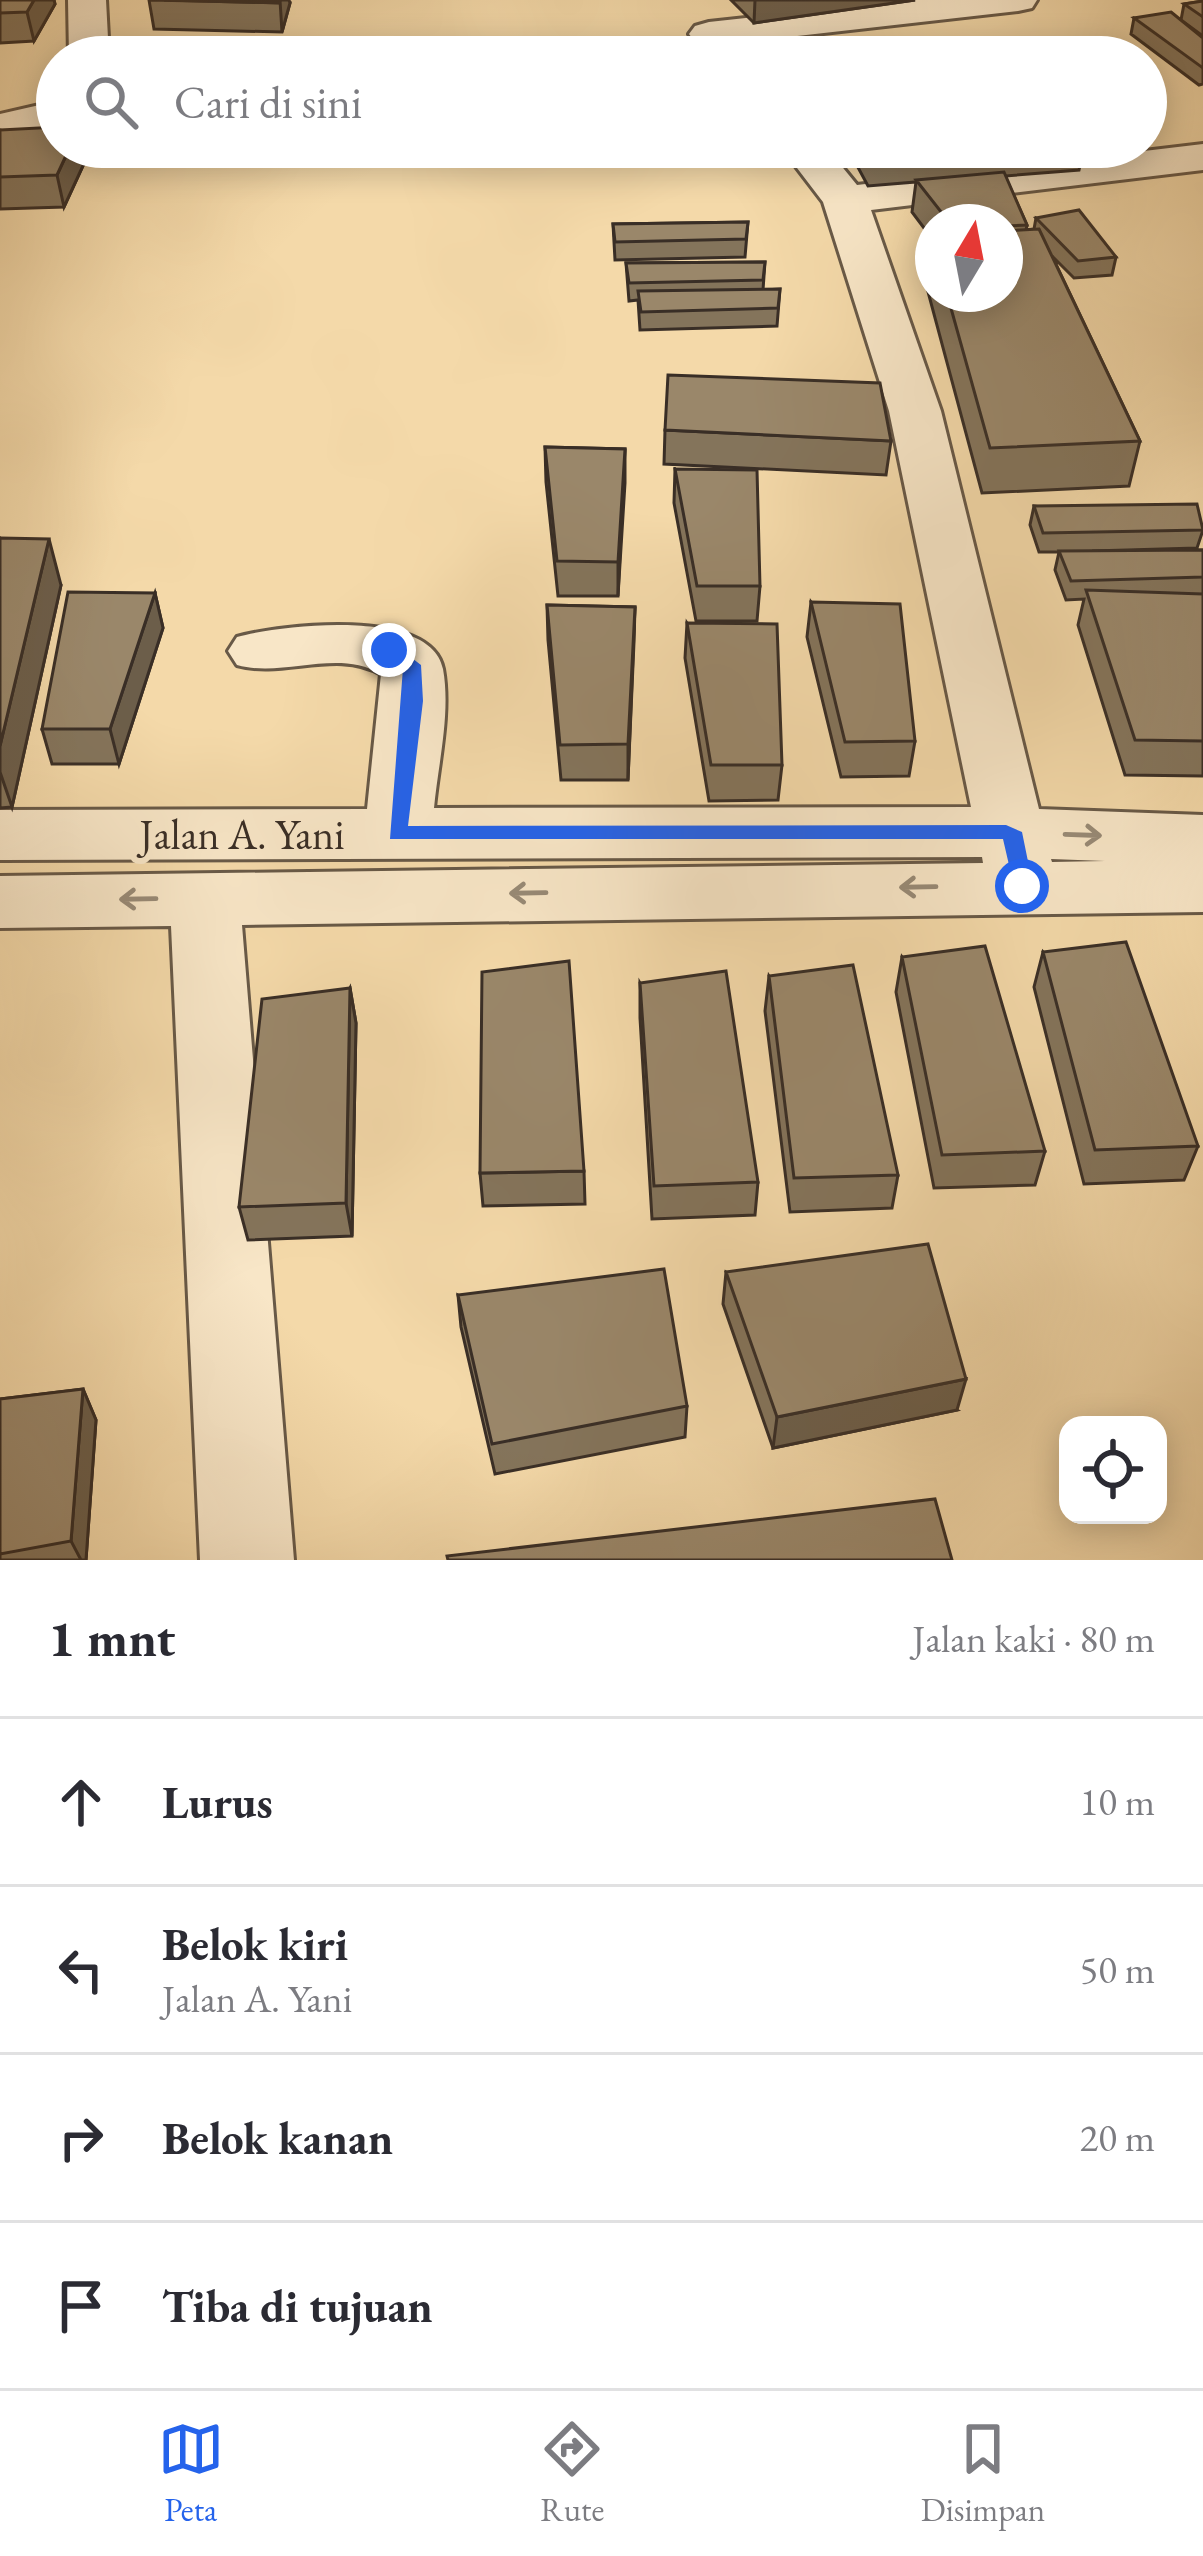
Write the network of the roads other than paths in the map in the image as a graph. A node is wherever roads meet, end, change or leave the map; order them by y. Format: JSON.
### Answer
{"nodes":[{"id":1,"x":87,"y":0,"type":"edge"},
{"id":2,"x":1018,"y":0,"type":"edge"},
{"id":3,"x":680,"y":3,"type":"edge"},
{"id":4,"x":88,"y":36,"type":"edge"},
{"id":5,"x":709,"y":36,"type":"edge"},
{"id":6,"x":783,"y":36,"type":"edge"},
{"id":7,"x":36,"y":122,"type":"edge"},
{"id":8,"x":0,"y":127,"type":"edge"},
{"id":9,"x":1203,"y":157,"type":"edge"},
{"id":10,"x":1167,"y":161,"type":"edge"},
{"id":11,"x":820,"y":168,"type":"edge"},
{"id":12,"x":1111,"y":168,"type":"edge"},
{"id":13,"x":845,"y":200,"type":"junction"},
{"id":14,"x":259,"y":651,"type":"dead end"},
{"id":15,"x":397,"y":834,"type":"junction"},
{"id":16,"x":0,"y":836,"type":"edge"},
{"id":17,"x":1203,"y":840,"type":"edge"},
{"id":18,"x":1017,"y":859,"type":"junction"},
{"id":19,"x":1203,"y":886,"type":"edge"},
{"id":20,"x":205,"y":898,"type":"junction"},
{"id":21,"x":0,"y":902,"type":"edge"},
{"id":22,"x":248,"y":1560,"type":"edge"}],
"edges":[{"from":1,"to":4,"type":"street"},
{"from":2,"to":6,"type":"street"},
{"from":3,"to":5,"type":"street"},
{"from":7,"to":8,"type":"street"},
{"from":9,"to":10,"type":"street"},
{"from":11,"to":13,"type":"street"},
{"from":12,"to":13,"type":"street"},
{"from":13,"to":18,"type":"street"},
{"from":14,"to":15,"type":"street"},
{"from":15,"to":16,"type":"street","name":"Jalan A. Yani"},
{"from":15,"to":18,"type":"street","name":"Jalan A. Yani"},
{"from":18,"to":17,"type":"street","name":"Jalan A. Yani","one_way":true},
{"from":18,"to":19,"type":"street","name":"Jalan A. Yani"},
{"from":18,"to":20,"type":"street","name":"Jalan A. Yani","one_way":true},
{"from":20,"to":21,"type":"street","name":"Jalan A. Yani","one_way":true},
{"from":20,"to":22,"type":"street"}]}
